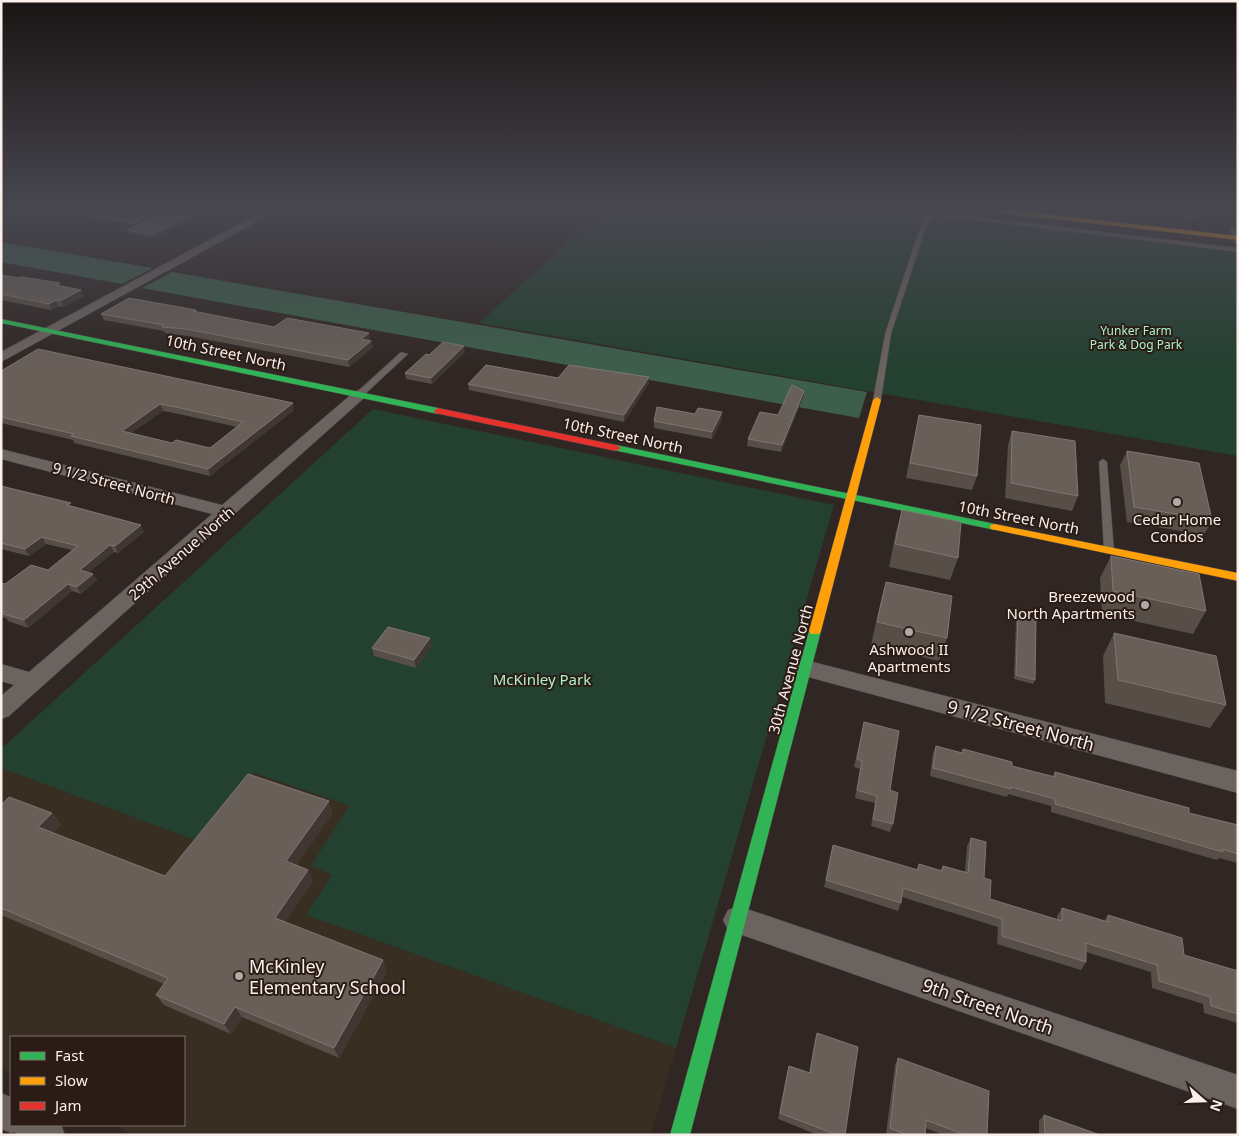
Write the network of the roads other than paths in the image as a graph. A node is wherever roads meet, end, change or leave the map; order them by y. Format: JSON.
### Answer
{"nodes":[{"id":1,"x":179,"y":261,"type":"edge"},
{"id":2,"x":913,"y":261,"type":"edge"},
{"id":3,"x":1,"y":321,"type":"edge"},
{"id":4,"x":50,"y":331,"type":"junction"},
{"id":5,"x":404,"y":354,"type":"dead end"},
{"id":6,"x":1,"y":358,"type":"edge"},
{"id":7,"x":359,"y":394,"type":"junction"},
{"id":8,"x":877,"y":400,"type":"joint"},
{"id":9,"x":1,"y":454,"type":"edge"},
{"id":10,"x":1103,"y":462,"type":"dead end"},
{"id":11,"x":851,"y":498,"type":"junction"},
{"id":12,"x":227,"y":512,"type":"junction"},
{"id":13,"x":1108,"y":551,"type":"junction"},
{"id":14,"x":1238,"y":577,"type":"edge"},
{"id":15,"x":805,"y":668,"type":"junction"},
{"id":16,"x":1,"y":672,"type":"edge"},
{"id":17,"x":32,"y":682,"type":"junction"},
{"id":18,"x":1,"y":710,"type":"edge"},
{"id":19,"x":1238,"y":782,"type":"edge"},
{"id":20,"x":738,"y":920,"type":"junction"},
{"id":21,"x":1238,"y":1092,"type":"edge"},
{"id":22,"x":31,"y":1126,"type":"edge"},
{"id":23,"x":48,"y":1135,"type":"edge"},
{"id":24,"x":680,"y":1135,"type":"edge"}],
"edges":[{"from":1,"to":4,"type":"street"},
{"from":2,"to":8,"type":"lane","name":"30th Avenue North"},
{"from":3,"to":4,"type":"street","name":"10th Street North"},
{"from":4,"to":6,"type":"street"},
{"from":4,"to":7,"type":"street","name":"10th Street North"},
{"from":5,"to":7,"type":"lane"},
{"from":7,"to":11,"type":"street","name":"10th Street North"},
{"from":7,"to":12,"type":"street","name":"29th Avenue North"},
{"from":8,"to":11,"type":"street","name":"30th Avenue North"},
{"from":9,"to":12,"type":"street","name":"9 1/2 Street North"},
{"from":10,"to":13,"type":"lane"},
{"from":11,"to":13,"type":"street","name":"10th Street North"},
{"from":11,"to":15,"type":"street","name":"30th Avenue North"},
{"from":12,"to":17,"type":"street","name":"29th Avenue North"},
{"from":13,"to":14,"type":"street","name":"10th Street North"},
{"from":15,"to":19,"type":"street","name":"9 1/2 Street North"},
{"from":15,"to":20,"type":"street","name":"30th Avenue North"},
{"from":16,"to":17,"type":"street"},
{"from":17,"to":18,"type":"street","name":"29th Avenue North"},
{"from":20,"to":21,"type":"street","name":"9th Street North"},
{"from":20,"to":24,"type":"street","name":"30th Avenue North"},
{"from":22,"to":23,"type":"street"}]}
